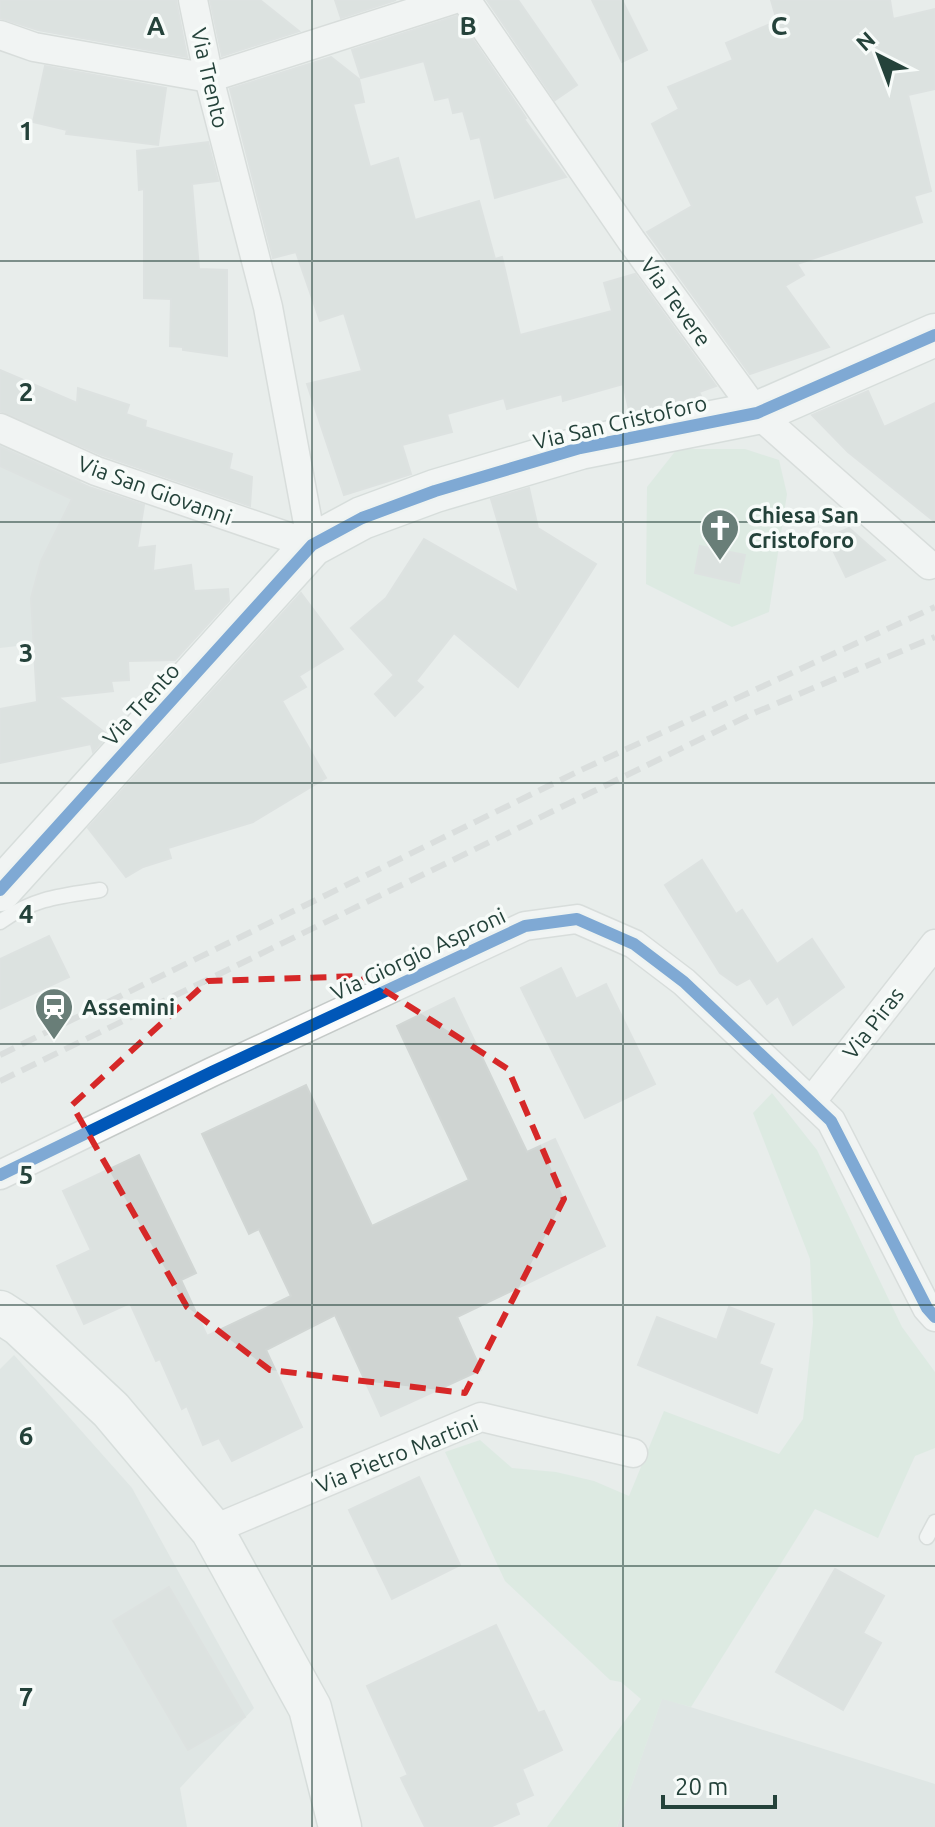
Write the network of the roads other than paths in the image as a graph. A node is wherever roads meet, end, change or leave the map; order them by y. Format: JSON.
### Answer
{"nodes":[{"id":1,"x":193,"y":0,"type":"edge"},
{"id":2,"x":452,"y":0,"type":"edge"},
{"id":3,"x":466,"y":0,"type":"edge"},
{"id":4,"x":0,"y":35,"type":"edge"},
{"id":5,"x":209,"y":78,"type":"junction"},
{"id":6,"x":935,"y":335,"type":"edge"},
{"id":7,"x":757,"y":413,"type":"junction"},
{"id":8,"x":0,"y":428,"type":"edge"},
{"id":9,"x":312,"y":545,"type":"junction"},
{"id":10,"x":929,"y":565,"type":"dead end"},
{"id":11,"x":0,"y":890,"type":"edge"},
{"id":12,"x":100,"y":890,"type":"dead end"},
{"id":13,"x":0,"y":922,"type":"edge"},
{"id":14,"x":935,"y":944,"type":"edge"},
{"id":15,"x":811,"y":1102,"type":"junction"},
{"id":16,"x":0,"y":1175,"type":"edge"},
{"id":17,"x":0,"y":1312,"type":"edge"},
{"id":18,"x":935,"y":1317,"type":"edge"},
{"id":19,"x":633,"y":1453,"type":"dead end"},
{"id":20,"x":935,"y":1522,"type":"edge"},
{"id":21,"x":212,"y":1530,"type":"junction"},
{"id":22,"x":927,"y":1537,"type":"dead end"},
{"id":23,"x":340,"y":1827,"type":"edge"}],
"edges":[{"from":1,"to":5,"type":"street","name":"Via Trento"},
{"from":2,"to":5,"type":"street"},
{"from":3,"to":7,"type":"street","name":"Via Tevere"},
{"from":4,"to":5,"type":"street"},
{"from":5,"to":9,"type":"street","name":"Via Trento"},
{"from":6,"to":7,"type":"street","name":"Via San Cristoforo"},
{"from":7,"to":9,"type":"street","name":"Via San Cristoforo"},
{"from":7,"to":10,"type":"street","name":"Via Tevere"},
{"from":8,"to":9,"type":"street","name":"Via San Giovanni"},
{"from":9,"to":11,"type":"street","name":"Via Trento"},
{"from":12,"to":13,"type":"lane"},
{"from":14,"to":15,"type":"street","name":"Via Piras"},
{"from":15,"to":16,"type":"street","name":"Via Giorgio Asproni"},
{"from":15,"to":18,"type":"street","name":"Via Giorgio Asproni"},
{"from":17,"to":21,"type":"street"},
{"from":19,"to":21,"type":"street","name":"Via Pietro Martini"},
{"from":20,"to":22,"type":"lane"},
{"from":21,"to":23,"type":"street"}]}
